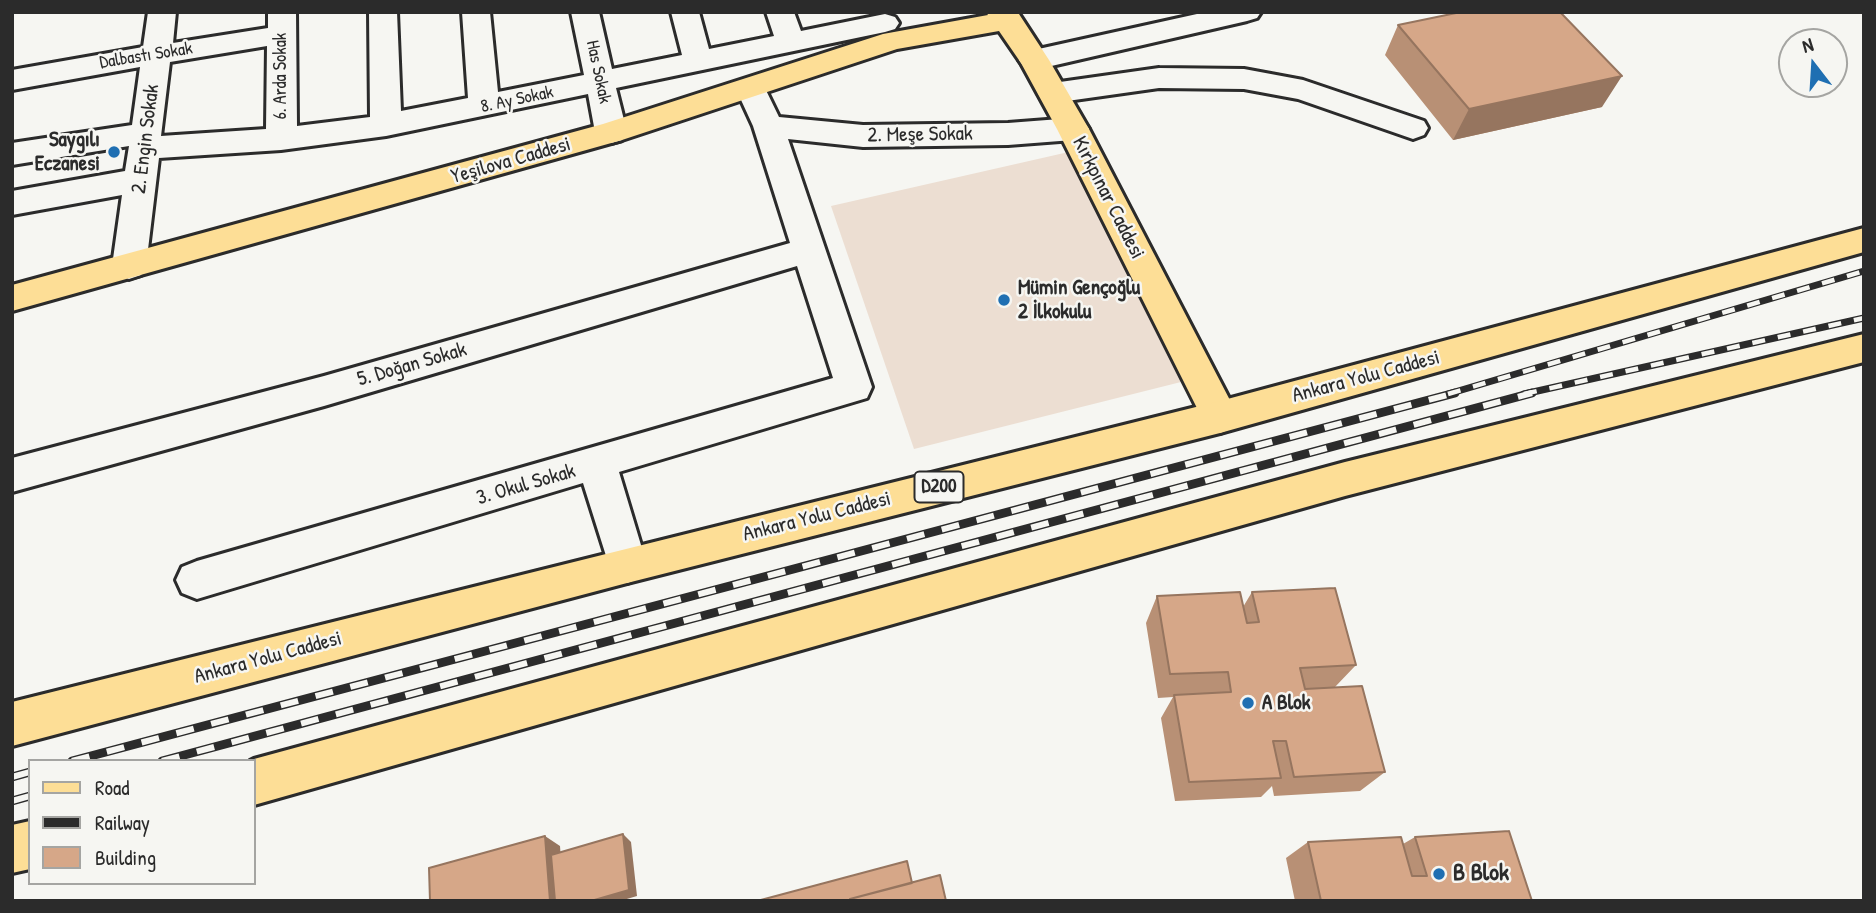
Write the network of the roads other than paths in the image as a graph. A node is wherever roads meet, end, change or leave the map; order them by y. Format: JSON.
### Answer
{"nodes":[{"id":1,"x":162,"y":12,"type":"edge"},
{"id":2,"x":383,"y":12,"type":"edge"},
{"id":3,"x":477,"y":12,"type":"edge"},
{"id":4,"x":584,"y":12,"type":"edge"},
{"id":5,"x":685,"y":12,"type":"edge"},
{"id":6,"x":780,"y":12,"type":"edge"},
{"id":7,"x":1247,"y":12,"type":"edge"},
{"id":8,"x":1005,"y":15,"type":"edge"},
{"id":9,"x":281,"y":24,"type":"edge"},
{"id":10,"x":886,"y":25,"type":"edge"},
{"id":11,"x":791,"y":43,"type":"junction"},
{"id":12,"x":156,"y":54,"type":"junction"},
{"id":13,"x":1034,"y":60,"type":"junction"},
{"id":14,"x":698,"y":62,"type":"junction"},
{"id":15,"x":12,"y":80,"type":"edge"},
{"id":16,"x":600,"y":83,"type":"junction"},
{"id":17,"x":751,"y":89,"type":"junction"},
{"id":18,"x":1053,"y":93,"type":"junction"},
{"id":19,"x":484,"y":107,"type":"junction"},
{"id":20,"x":386,"y":125,"type":"junction"},
{"id":21,"x":768,"y":126,"type":"junction"},
{"id":22,"x":1413,"y":128,"type":"dead end"},
{"id":23,"x":1073,"y":130,"type":"junction"},
{"id":24,"x":611,"y":132,"type":"junction"},
{"id":25,"x":281,"y":139,"type":"junction"},
{"id":26,"x":146,"y":141,"type":"junction"},
{"id":27,"x":12,"y":154,"type":"edge"},
{"id":28,"x":141,"y":180,"type":"junction"},
{"id":29,"x":12,"y":203,"type":"edge"},
{"id":30,"x":1864,"y":240,"type":"edge"},
{"id":31,"x":810,"y":250,"type":"junction"},
{"id":32,"x":129,"y":266,"type":"junction"},
{"id":33,"x":12,"y":298,"type":"edge"},
{"id":34,"x":1864,"y":348,"type":"edge"},
{"id":35,"x":1220,"y":417,"type":"junction"},
{"id":36,"x":597,"y":465,"type":"junction"},
{"id":37,"x":12,"y":475,"type":"edge"},
{"id":38,"x":627,"y":565,"type":"junction"},
{"id":39,"x":197,"y":580,"type":"dead end"},
{"id":40,"x":12,"y":724,"type":"edge"},
{"id":41,"x":256,"y":781,"type":"edge"}],
"edges":[{"from":1,"to":12,"type":"street","name":"2. Engin Sokak"},
{"from":2,"to":20,"type":"street"},
{"from":3,"to":19,"type":"street"},
{"from":4,"to":16,"type":"street","name":"Has Sokak"},
{"from":5,"to":14,"type":"street"},
{"from":6,"to":11,"type":"street"},
{"from":7,"to":13,"type":"street"},
{"from":8,"to":10,"type":"main road","name":"Yeşilova Caddesi"},
{"from":8,"to":13,"type":"main road","name":"Kırkpınar Caddesi"},
{"from":9,"to":12,"type":"street","name":"Dalbastı Sokak"},
{"from":9,"to":25,"type":"street","name":"6. Arda Sokak"},
{"from":10,"to":11,"type":"street","name":"8. Ay Sokak"},
{"from":10,"to":17,"type":"main road","name":"Yeşilova Caddesi"},
{"from":11,"to":14,"type":"street","name":"8. Ay Sokak"},
{"from":12,"to":15,"type":"street","name":"Dalbastı Sokak"},
{"from":12,"to":26,"type":"street","name":"2. Engin Sokak"},
{"from":13,"to":18,"type":"main road","name":"Kırkpınar Caddesi"},
{"from":14,"to":16,"type":"street","name":"8. Ay Sokak"},
{"from":16,"to":19,"type":"street","name":"8. Ay Sokak"},
{"from":16,"to":24,"type":"street","name":"Has Sokak"},
{"from":17,"to":21,"type":"street"},
{"from":17,"to":24,"type":"main road","name":"Yeşilova Caddesi"},
{"from":18,"to":22,"type":"street"},
{"from":18,"to":23,"type":"main road","name":"Kırkpınar Caddesi"},
{"from":19,"to":20,"type":"street","name":"8. Ay Sokak"},
{"from":20,"to":25,"type":"street","name":"8. Ay Sokak"},
{"from":21,"to":23,"type":"street","name":"2. Meşe Sokak"},
{"from":21,"to":31,"type":"street"},
{"from":23,"to":35,"type":"main road","name":"Kırkpınar Caddesi"},
{"from":24,"to":32,"type":"main road","name":"Yeşilova Caddesi"},
{"from":25,"to":26,"type":"street","name":"8. Ay Sokak"},
{"from":26,"to":27,"type":"street","name":"8. Ay Sokak"},
{"from":26,"to":28,"type":"street","name":"2. Engin Sokak"},
{"from":28,"to":29,"type":"street"},
{"from":28,"to":32,"type":"street","name":"2. Engin Sokak"},
{"from":30,"to":35,"type":"main road","name":"Ankara Yolu Caddesi","number":"D200"},
{"from":31,"to":36,"type":"street","name":"3. Okul Sokak"},
{"from":31,"to":37,"type":"street","name":"5. Doğan Sokak"},
{"from":32,"to":33,"type":"main road","name":"Yeşilova Caddesi"},
{"from":34,"to":41,"type":"main road"},
{"from":35,"to":38,"type":"main road","name":"Ankara Yolu Caddesi","number":"D200"},
{"from":36,"to":38,"type":"street"},
{"from":36,"to":39,"type":"street","name":"3. Okul Sokak"},
{"from":38,"to":40,"type":"main road","name":"Ankara Yolu Caddesi","number":"D200"}]}
